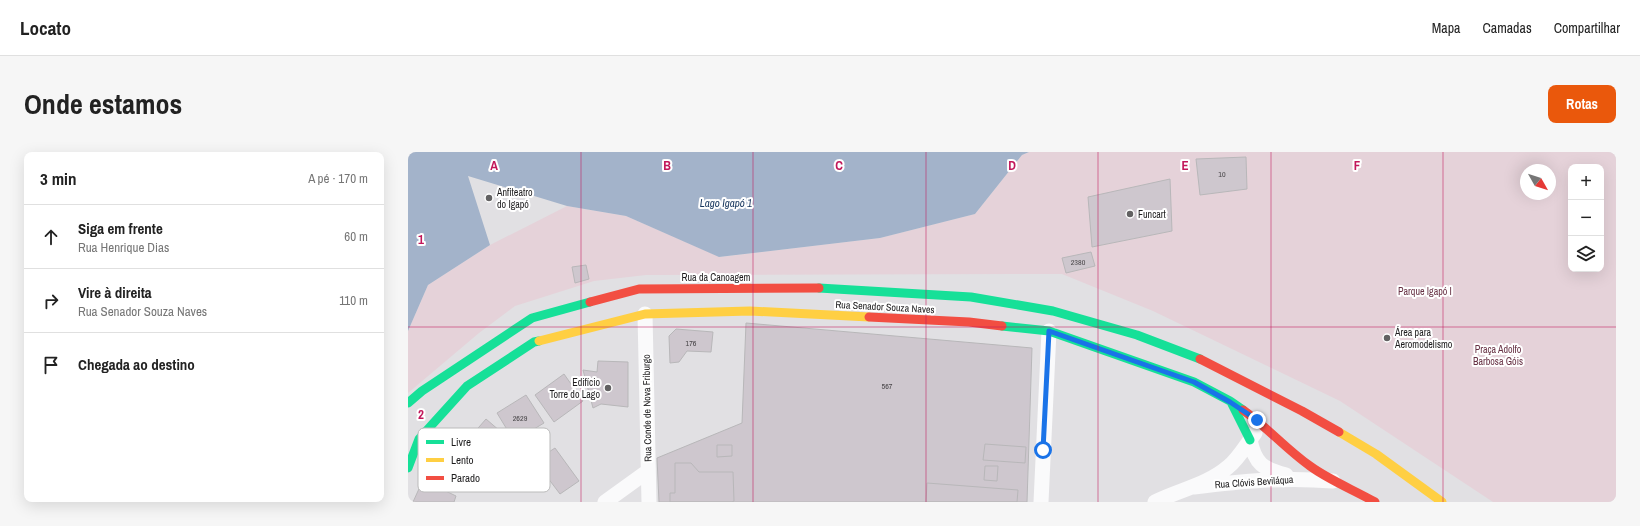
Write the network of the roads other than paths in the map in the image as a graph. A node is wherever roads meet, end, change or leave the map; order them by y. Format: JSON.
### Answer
{"nodes":[{"id":1,"x":645,"y":314,"type":"junction"},
{"id":2,"x":1049,"y":331,"type":"junction"},
{"id":3,"x":1230,"y":402,"type":"junction"},
{"id":4,"x":408,"y":403,"type":"edge"},
{"id":5,"x":1302,"y":411,"type":"junction"},
{"id":6,"x":1287,"y":413,"type":"dead end"},
{"id":7,"x":1266,"y":422,"type":"junction"},
{"id":8,"x":429,"y":428,"type":"edge"},
{"id":9,"x":1250,"y":440,"type":"junction"},
{"id":10,"x":418,"y":442,"type":"edge"},
{"id":11,"x":408,"y":468,"type":"edge"},
{"id":12,"x":648,"y":471,"type":"junction"},
{"id":13,"x":1296,"y":478,"type":"junction"},
{"id":14,"x":1338,"y":482,"type":"junction"},
{"id":15,"x":1194,"y":487,"type":"junction"},
{"id":16,"x":605,"y":502,"type":"edge"},
{"id":17,"x":649,"y":502,"type":"edge"},
{"id":18,"x":1041,"y":502,"type":"edge"},
{"id":19,"x":1155,"y":502,"type":"edge"},
{"id":20,"x":1375,"y":502,"type":"edge"},
{"id":21,"x":1442,"y":502,"type":"edge"}],
"edges":[{"from":1,"to":2,"type":"main road","name":"Rua Senador Souza Naves"},
{"from":1,"to":8,"type":"main road","name":"Rua Senador Souza Naves"},
{"from":1,"to":12,"type":"street","name":"Rua Conde de Nova Friburgo"},
{"from":2,"to":3,"type":"main road","name":"Rua Senador Souza Naves"},
{"from":2,"to":18,"type":"street"},
{"from":3,"to":7,"type":"main road","name":"Rua Senador Souza Naves"},
{"from":3,"to":9,"type":"main road"},
{"from":4,"to":5,"type":"main road","name":"Rua da Canoagem"},
{"from":5,"to":6,"type":"main road"},
{"from":5,"to":21,"type":"main road","name":"Rua da Canoagem"},
{"from":7,"to":9,"type":"street","name":"Rua Clóvis Beviláqua"},
{"from":7,"to":14,"type":"main road","name":"Rua Senador Souza Naves"},
{"from":9,"to":13,"type":"street"},
{"from":9,"to":15,"type":"street","name":"Rua Clóvis Beviláqua"},
{"from":10,"to":11,"type":"main road","name":"Rua Senador Souza Naves"},
{"from":12,"to":16,"type":"street"},
{"from":12,"to":17,"type":"street","name":"Rua Conde de Nova Friburgo"},
{"from":13,"to":14,"type":"street","name":"Rua Clóvis Beviláqua"},
{"from":13,"to":15,"type":"street","name":"Rua Clóvis Beviláqua"},
{"from":14,"to":20,"type":"main road","name":"Rua Senador Souza Naves"},
{"from":15,"to":19,"type":"street","name":"Rua Clóvis Beviláqua"}]}
